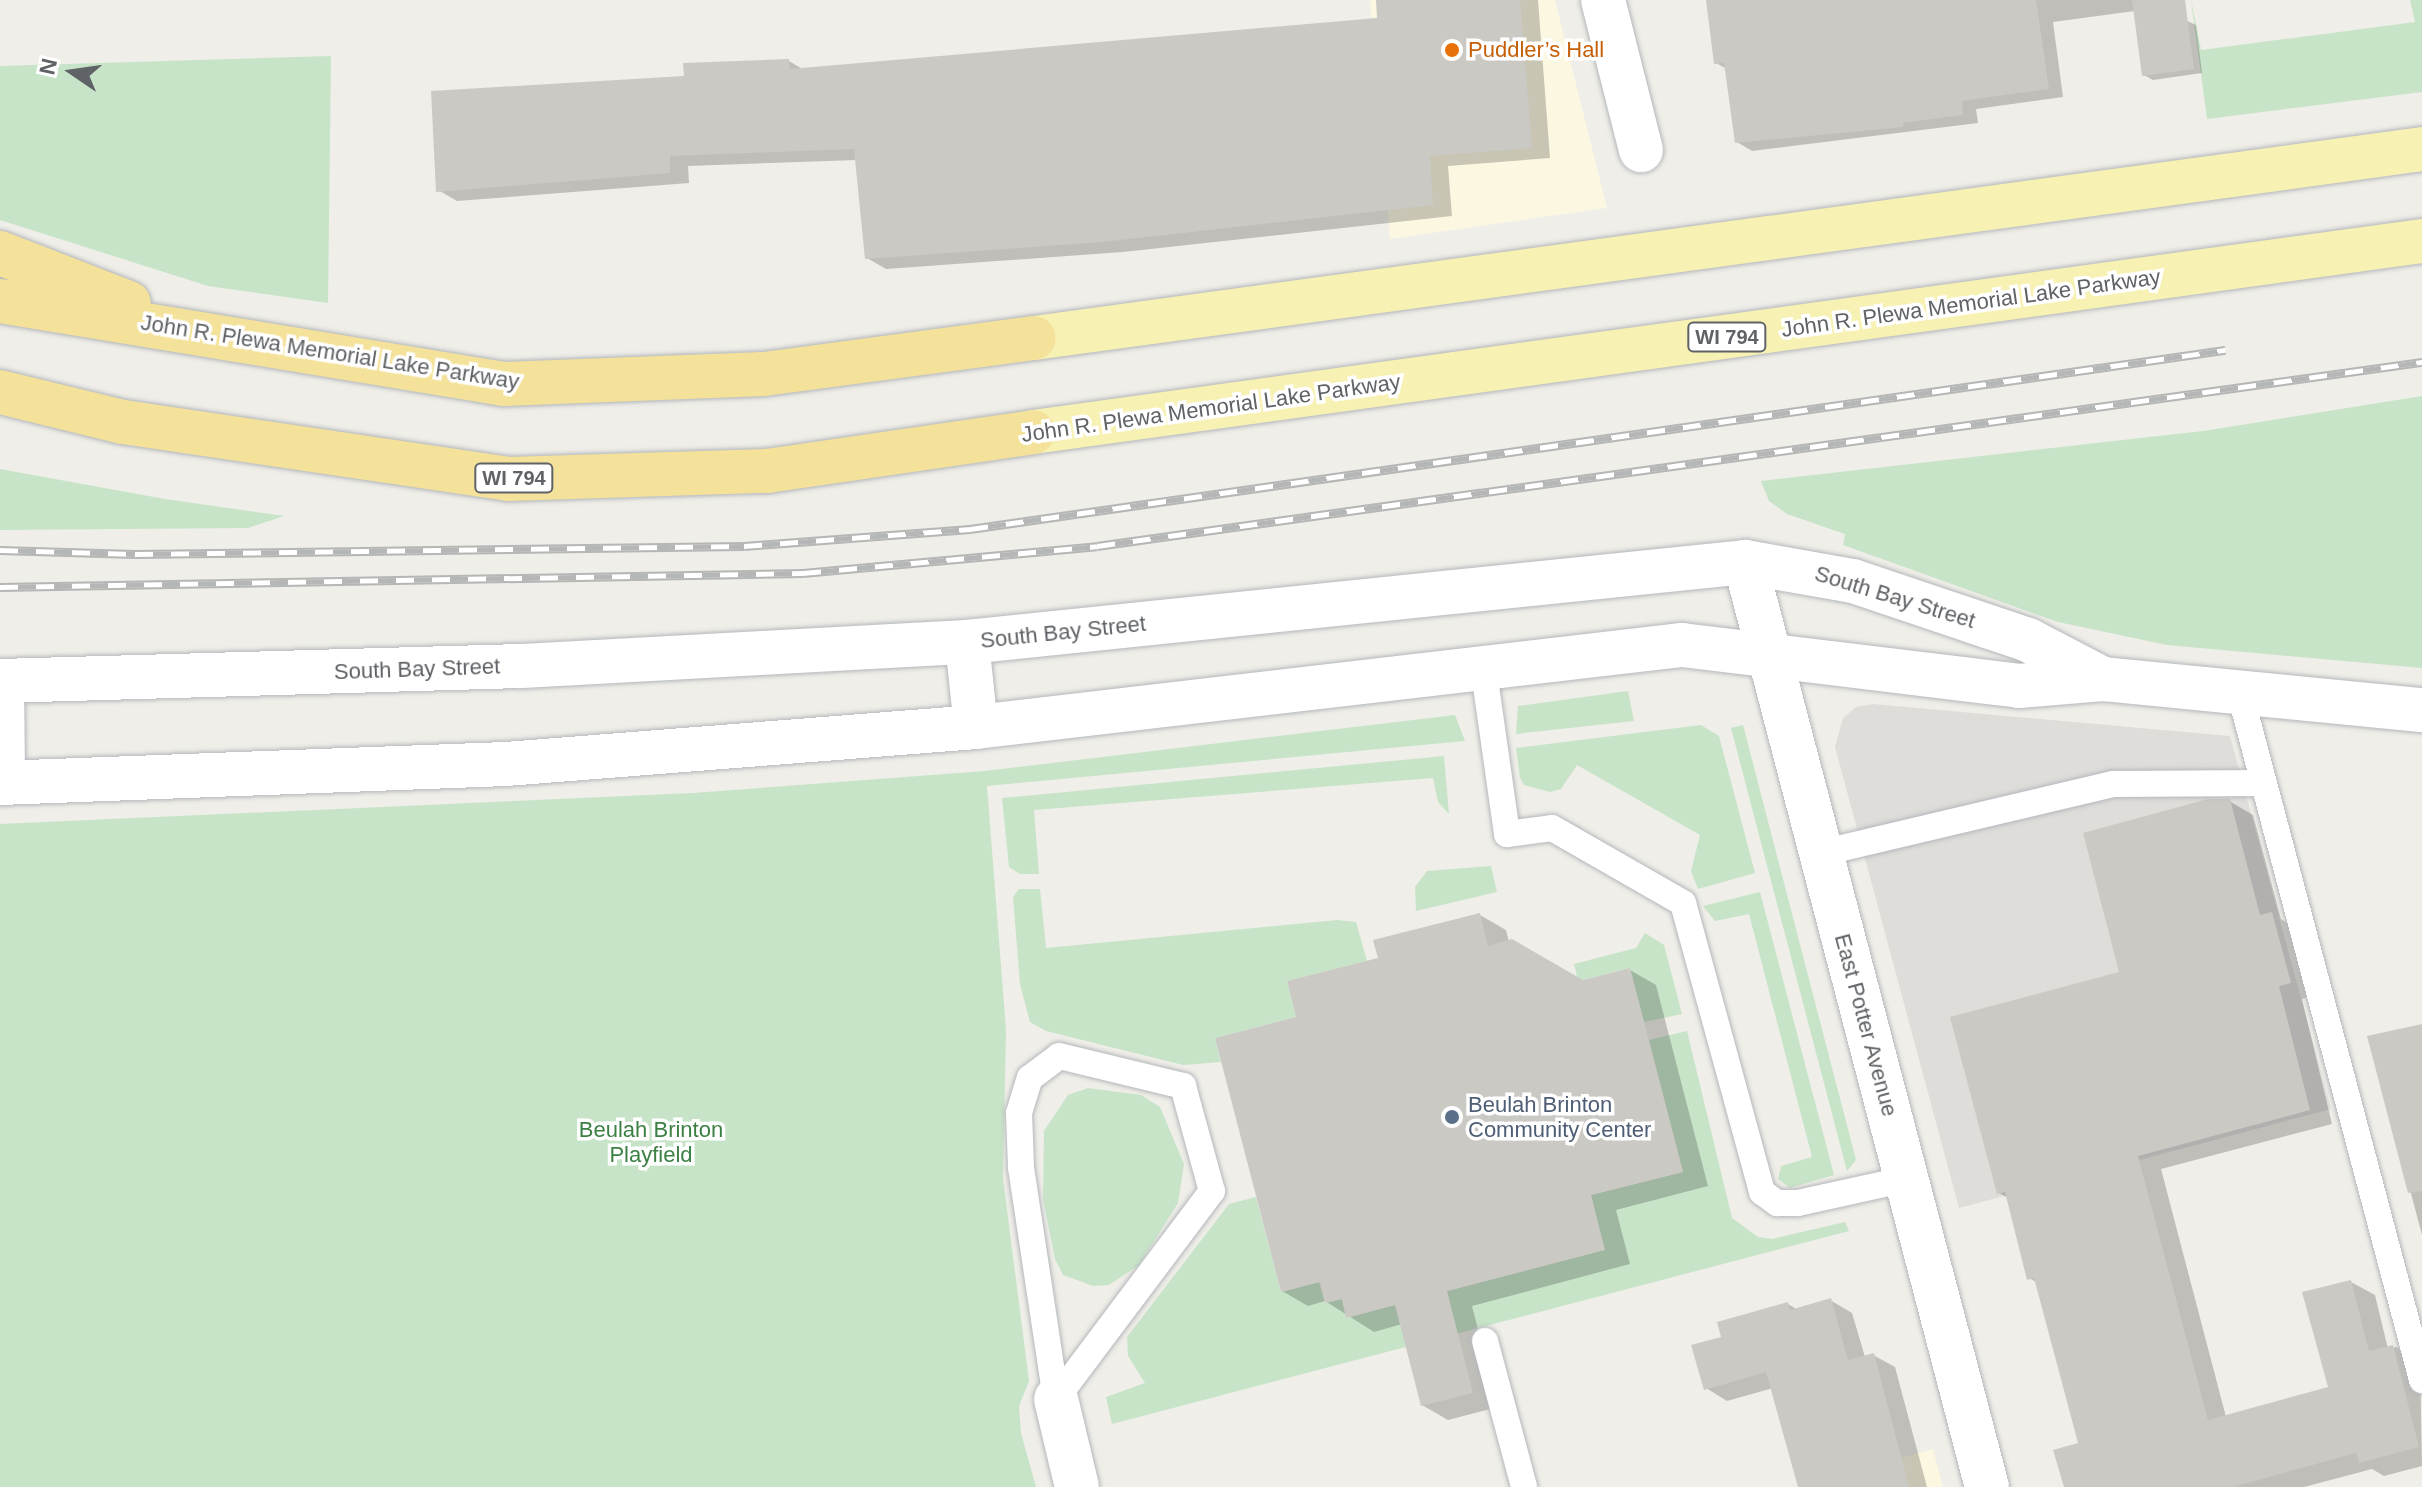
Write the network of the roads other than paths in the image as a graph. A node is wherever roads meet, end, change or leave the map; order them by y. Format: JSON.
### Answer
{"nodes":[{"id":1,"x":1603,"y":0,"type":"edge"},
{"id":2,"x":2422,"y":149,"type":"edge"},
{"id":3,"x":1641,"y":150,"type":"dead end"},
{"id":4,"x":2422,"y":241,"type":"edge"},
{"id":5,"x":0,"y":253,"type":"edge"},
{"id":6,"x":0,"y":301,"type":"edge"},
{"id":7,"x":210,"y":334,"type":"junction"},
{"id":8,"x":1034,"y":338,"type":"joint"},
{"id":9,"x":0,"y":392,"type":"edge"},
{"id":10,"x":1033,"y":432,"type":"joint"},
{"id":11,"x":1745,"y":562,"type":"junction"},
{"id":12,"x":967,"y":642,"type":"junction"},
{"id":13,"x":1771,"y":652,"type":"junction"},
{"id":14,"x":1483,"y":665,"type":"junction"},
{"id":15,"x":2103,"y":679,"type":"junction"},
{"id":16,"x":1,"y":681,"type":"edge"},
{"id":17,"x":2240,"y":693,"type":"junction"},
{"id":18,"x":2422,"y":710,"type":"edge"},
{"id":19,"x":976,"y":727,"type":"junction"},
{"id":20,"x":2,"y":783,"type":"edge"},
{"id":21,"x":2263,"y":783,"type":"junction"},
{"id":22,"x":1821,"y":853,"type":"junction"},
{"id":23,"x":1907,"y":1179,"type":"junction"},
{"id":24,"x":1485,"y":1341,"type":"dead end"},
{"id":25,"x":2422,"y":1380,"type":"edge"},
{"id":26,"x":1056,"y":1399,"type":"junction"},
{"id":27,"x":1077,"y":1487,"type":"edge"},
{"id":28,"x":1524,"y":1487,"type":"edge"},
{"id":29,"x":1987,"y":1487,"type":"edge"}],
"edges":[{"from":1,"to":3,"type":"main road"},
{"from":2,"to":8,"type":"main road","name":"John R. Plewa Memorial Lake Parkway"},
{"from":4,"to":10,"type":"main road","name":"John R. Plewa Memorial Lake Parkway","number":"WI 794"},
{"from":5,"to":7,"type":"highway"},
{"from":6,"to":7,"type":"highway","name":"John R. Plewa Memorial Lake Parkway"},
{"from":7,"to":8,"type":"highway","name":"John R. Plewa Memorial Lake Parkway"},
{"from":9,"to":10,"type":"highway","name":"John R. Plewa Memorial Lake Parkway","number":"WI 794"},
{"from":11,"to":12,"type":"main road","name":"South Bay Street"},
{"from":11,"to":13,"type":"main road","name":"East Potter Avenue"},
{"from":11,"to":15,"type":"main road","name":"South Bay Street"},
{"from":12,"to":16,"type":"main road","name":"South Bay Street"},
{"from":12,"to":19,"type":"main road"},
{"from":13,"to":14,"type":"main road","name":"South Bay Street"},
{"from":13,"to":15,"type":"main road","name":"South Bay Street"},
{"from":13,"to":22,"type":"main road","name":"East Potter Avenue"},
{"from":14,"to":19,"type":"main road","name":"South Bay Street"},
{"from":14,"to":23,"type":"lane"},
{"from":15,"to":17,"type":"main road","name":"South Bay Street"},
{"from":16,"to":20,"type":"main road"},
{"from":17,"to":18,"type":"main road","name":"South Bay Street"},
{"from":17,"to":21,"type":"lane"},
{"from":19,"to":20,"type":"main road","name":"South Bay Street"},
{"from":21,"to":22,"type":"lane"},
{"from":21,"to":25,"type":"lane"},
{"from":22,"to":23,"type":"main road","name":"East Potter Avenue"},
{"from":23,"to":29,"type":"main road","name":"East Potter Avenue"},
{"from":24,"to":28,"type":"lane"},
{"from":26,"to":26,"type":"lane"},
{"from":26,"to":27,"type":"main road"}]}
